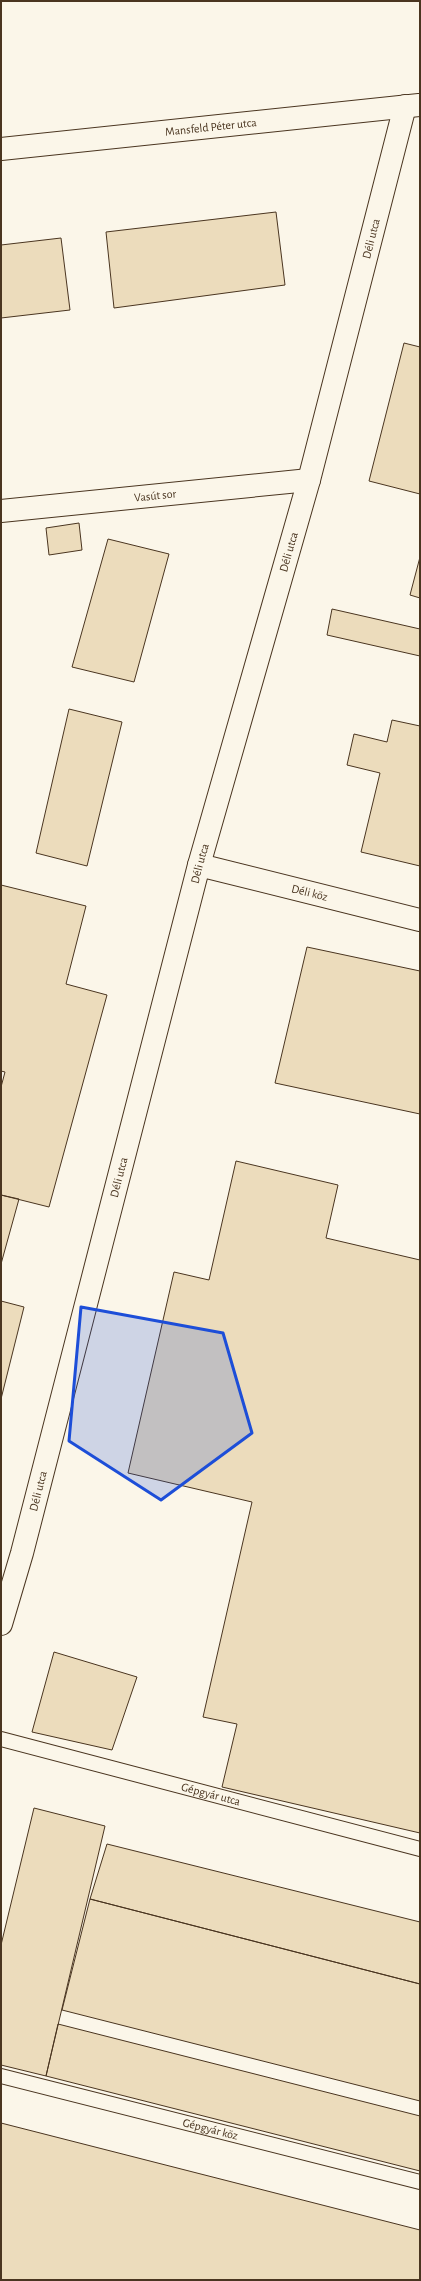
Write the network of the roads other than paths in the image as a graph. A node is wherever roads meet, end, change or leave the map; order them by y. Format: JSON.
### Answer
{"nodes":[{"id":1,"x":413,"y":105,"type":"edge"},
{"id":2,"x":1,"y":149,"type":"edge"},
{"id":3,"x":309,"y":480,"type":"junction"},
{"id":4,"x":1,"y":511,"type":"edge"},
{"id":5,"x":199,"y":865,"type":"junction"},
{"id":6,"x":420,"y":920,"type":"edge"},
{"id":7,"x":6,"y":1586,"type":"edge"},
{"id":8,"x":1,"y":1624,"type":"edge"},
{"id":9,"x":1,"y":1739,"type":"edge"},
{"id":10,"x":420,"y":1849,"type":"edge"},
{"id":11,"x":1,"y":2076,"type":"edge"},
{"id":12,"x":420,"y":2182,"type":"edge"}],
"edges":[{"from":1,"to":2,"type":"street","name":"Mansfeld Péter utca"},
{"from":1,"to":3,"type":"street","name":"Déli utca"},
{"from":3,"to":4,"type":"street","name":"Vasút sor"},
{"from":3,"to":5,"type":"street","name":"Déli utca"},
{"from":5,"to":6,"type":"street","name":"Déli köz"},
{"from":5,"to":7,"type":"street","name":"Déli utca"},
{"from":7,"to":8,"type":"street","name":"Déli utca"},
{"from":9,"to":10,"type":"lane","name":"Gépgyár utca"},
{"from":11,"to":12,"type":"lane","name":"Gépgyár köz"}]}
